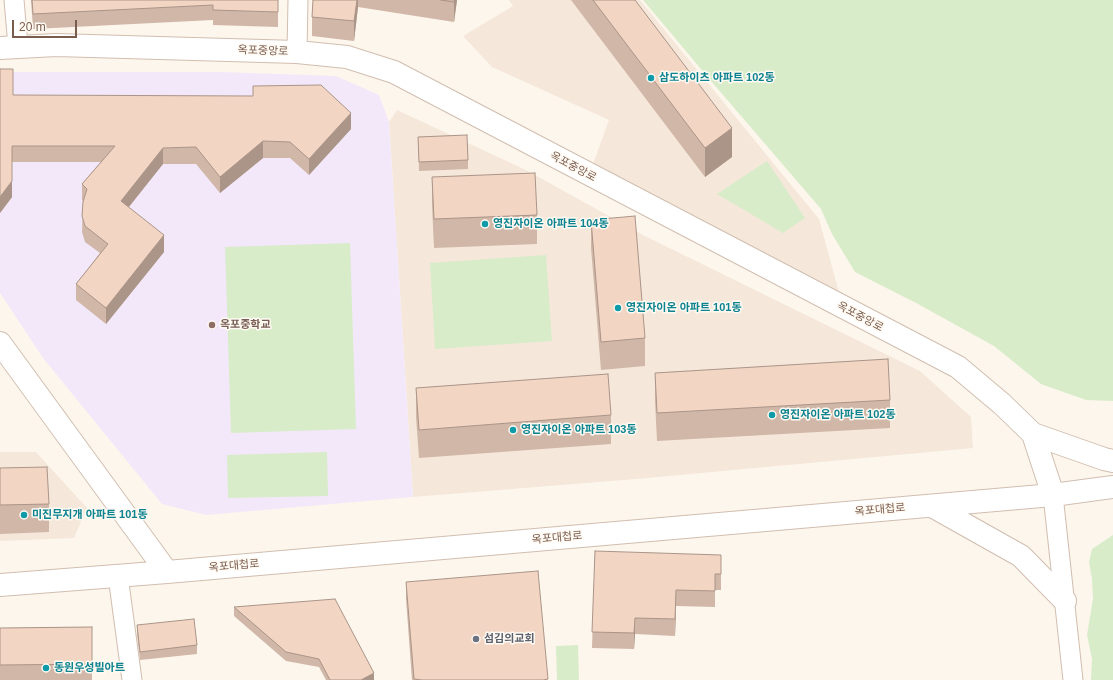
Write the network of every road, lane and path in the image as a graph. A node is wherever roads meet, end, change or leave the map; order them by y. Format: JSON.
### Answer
{"nodes":[{"id":1,"x":14,"y":0,"type":"edge"},
{"id":2,"x":298,"y":0,"type":"edge"},
{"id":3,"x":9,"y":47,"type":"edge"},
{"id":4,"x":297,"y":52,"type":"junction"},
{"id":5,"x":0,"y":342,"type":"edge"},
{"id":6,"x":1033,"y":434,"type":"junction"},
{"id":7,"x":1113,"y":461,"type":"edge"},
{"id":8,"x":1113,"y":487,"type":"edge"},
{"id":9,"x":1053,"y":495,"type":"junction"},
{"id":10,"x":932,"y":506,"type":"junction"},
{"id":11,"x":167,"y":572,"type":"junction"},
{"id":12,"x":118,"y":576,"type":"junction"},
{"id":13,"x":0,"y":584,"type":"edge"},
{"id":14,"x":1064,"y":601,"type":"junction"},
{"id":15,"x":132,"y":680,"type":"edge"},
{"id":16,"x":1072,"y":680,"type":"edge"}],
"edges":[{"from":1,"to":3,"type":"street"},
{"from":2,"to":4,"type":"street"},
{"from":3,"to":4,"type":"street","name":"옥포중앙로"},
{"from":4,"to":6,"type":"street","name":"옥포중앙로"},
{"from":5,"to":11,"type":"street"},
{"from":6,"to":7,"type":"street"},
{"from":6,"to":9,"type":"street","name":"옥포중앙로"},
{"from":8,"to":9,"type":"street","name":"옥포대첩로"},
{"from":9,"to":10,"type":"street","name":"옥포대첩로"},
{"from":9,"to":14,"type":"street"},
{"from":10,"to":11,"type":"street","name":"옥포대첩로"},
{"from":10,"to":14,"type":"street"},
{"from":11,"to":12,"type":"street","name":"옥포대첩로"},
{"from":12,"to":13,"type":"street","name":"옥포대첩로"},
{"from":12,"to":15,"type":"street"},
{"from":14,"to":16,"type":"street"}]}
